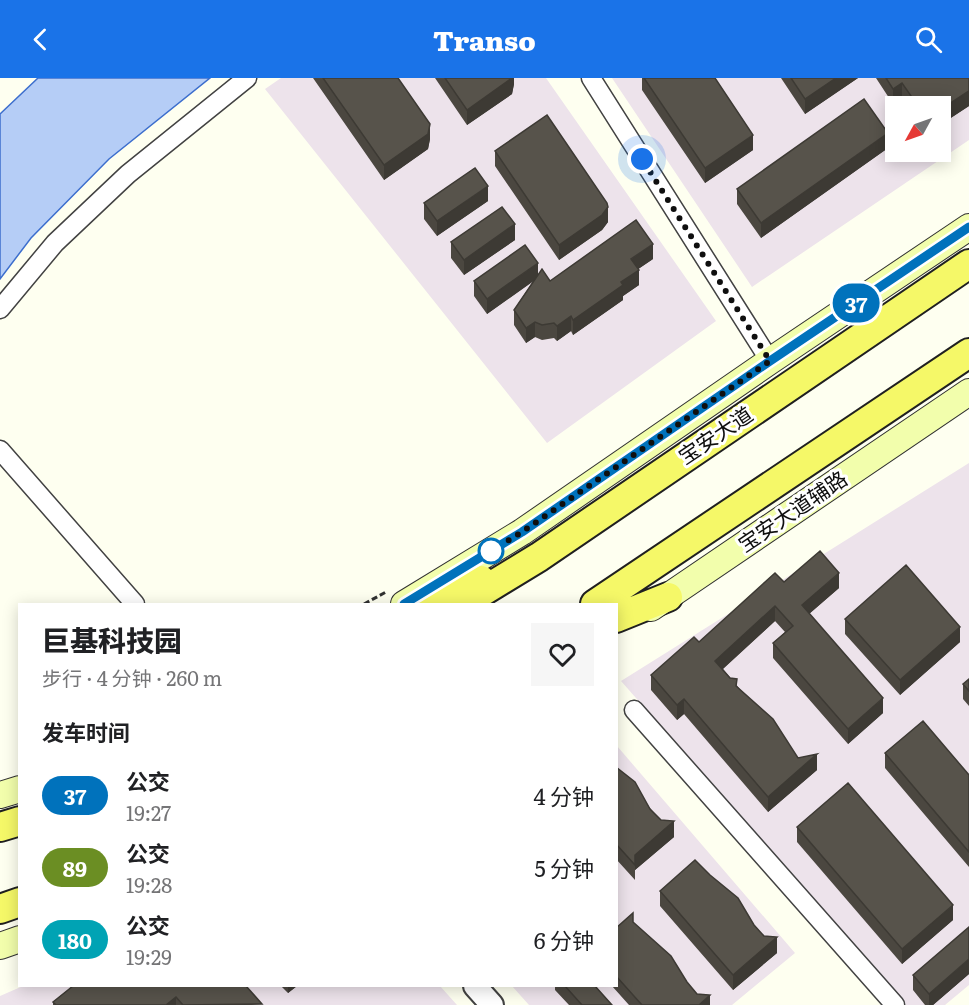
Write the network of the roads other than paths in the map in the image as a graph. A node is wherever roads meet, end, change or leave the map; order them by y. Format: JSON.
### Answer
{"nodes":[{"id":1,"x":247,"y":78,"type":"edge"},
{"id":2,"x":591,"y":78,"type":"edge"},
{"id":3,"x":969,"y":227,"type":"edge"},
{"id":4,"x":969,"y":264,"type":"edge"},
{"id":5,"x":0,"y":309,"type":"edge"},
{"id":6,"x":969,"y":353,"type":"edge"},
{"id":7,"x":770,"y":361,"type":"junction"},
{"id":8,"x":969,"y":392,"type":"edge"},
{"id":9,"x":0,"y":450,"type":"edge"},
{"id":10,"x":538,"y":557,"type":"junction"},
{"id":11,"x":668,"y":597,"type":"junction"},
{"id":12,"x":395,"y":598,"type":"edge"},
{"id":13,"x":134,"y":603,"type":"edge"},
{"id":14,"x":422,"y":603,"type":"edge"},
{"id":15,"x":464,"y":603,"type":"edge"},
{"id":16,"x":596,"y":603,"type":"edge"},
{"id":17,"x":618,"y":617,"type":"edge"},
{"id":18,"x":618,"y":631,"type":"edge"},
{"id":19,"x":634,"y":710,"type":"dead end"},
{"id":20,"x":18,"y":790,"type":"edge"},
{"id":21,"x":0,"y":795,"type":"edge"},
{"id":22,"x":18,"y":822,"type":"edge"},
{"id":23,"x":0,"y":827,"type":"edge"},
{"id":24,"x":18,"y":903,"type":"edge"},
{"id":25,"x":0,"y":909,"type":"edge"},
{"id":26,"x":18,"y":914,"type":"edge"},
{"id":27,"x":0,"y":917,"type":"edge"},
{"id":28,"x":18,"y":940,"type":"edge"},
{"id":29,"x":0,"y":946,"type":"edge"},
{"id":30,"x":476,"y":987,"type":"edge"},
{"id":31,"x":492,"y":1005,"type":"edge"},
{"id":32,"x":895,"y":1005,"type":"edge"}],
"edges":[{"from":1,"to":5,"type":"street"},
{"from":2,"to":7,"type":"street"},
{"from":3,"to":7,"type":"main road"},
{"from":4,"to":10,"type":"main road","name":"宝安大道"},
{"from":6,"to":16,"type":"main road"},
{"from":7,"to":12,"type":"main road"},
{"from":8,"to":11,"type":"main road","name":"宝安大道辅路"},
{"from":9,"to":13,"type":"street"},
{"from":10,"to":14,"type":"main road"},
{"from":10,"to":15,"type":"main road","name":"宝安大道"},
{"from":11,"to":17,"type":"main road"},
{"from":11,"to":18,"type":"main road","name":"宝安大道辅路"},
{"from":19,"to":32,"type":"street"},
{"from":20,"to":21,"type":"main road"},
{"from":22,"to":23,"type":"main road"},
{"from":24,"to":25,"type":"main road"},
{"from":26,"to":27,"type":"main road"},
{"from":28,"to":29,"type":"main road"},
{"from":30,"to":31,"type":"street"}]}
